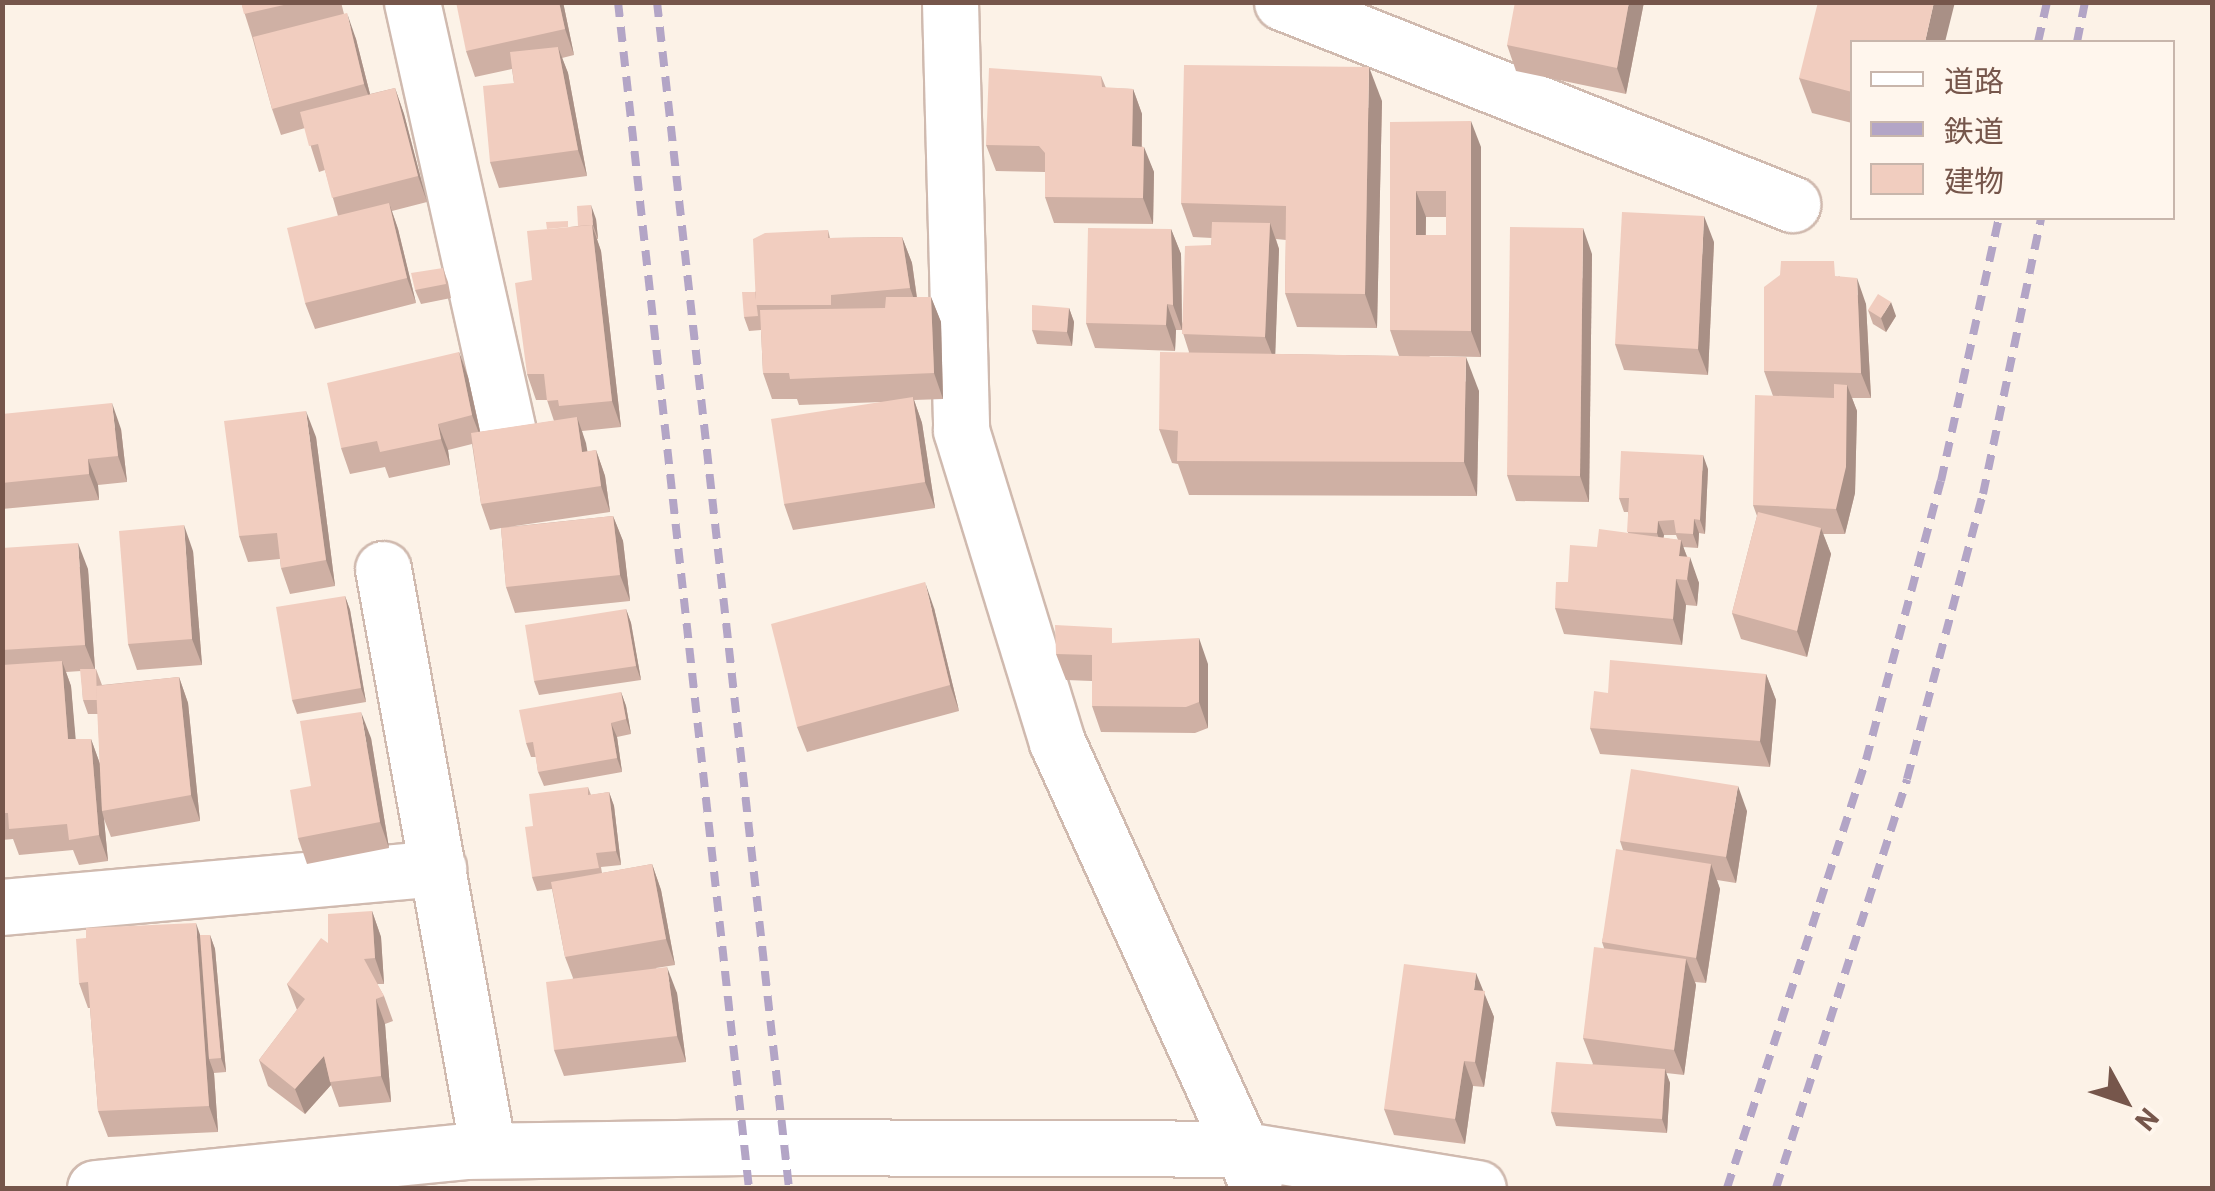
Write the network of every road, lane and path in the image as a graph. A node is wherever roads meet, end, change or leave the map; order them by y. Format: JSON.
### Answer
{"nodes":[{"id":1,"x":412,"y":2,"type":"edge"},
{"id":2,"x":950,"y":2,"type":"edge"},
{"id":3,"x":1282,"y":2,"type":"edge"},
{"id":4,"x":1792,"y":204,"type":"dead end"},
{"id":5,"x":508,"y":432,"type":"edge"},
{"id":6,"x":383,"y":568,"type":"dead end"},
{"id":7,"x":438,"y":868,"type":"junction"},
{"id":8,"x":2,"y":907,"type":"edge"},
{"id":9,"x":488,"y":1150,"type":"junction"},
{"id":10,"x":1250,"y":1169,"type":"edge"},
{"id":11,"x":95,"y":1188,"type":"edge"},
{"id":12,"x":1478,"y":1188,"type":"edge"}],
"edges":[{"from":1,"to":5,"type":"street"},
{"from":2,"to":10,"type":"street"},
{"from":3,"to":4,"type":"street"},
{"from":6,"to":7,"type":"street"},
{"from":7,"to":8,"type":"street"},
{"from":7,"to":9,"type":"street"},
{"from":9,"to":10,"type":"street"},
{"from":9,"to":11,"type":"street"},
{"from":10,"to":12,"type":"street"}]}
